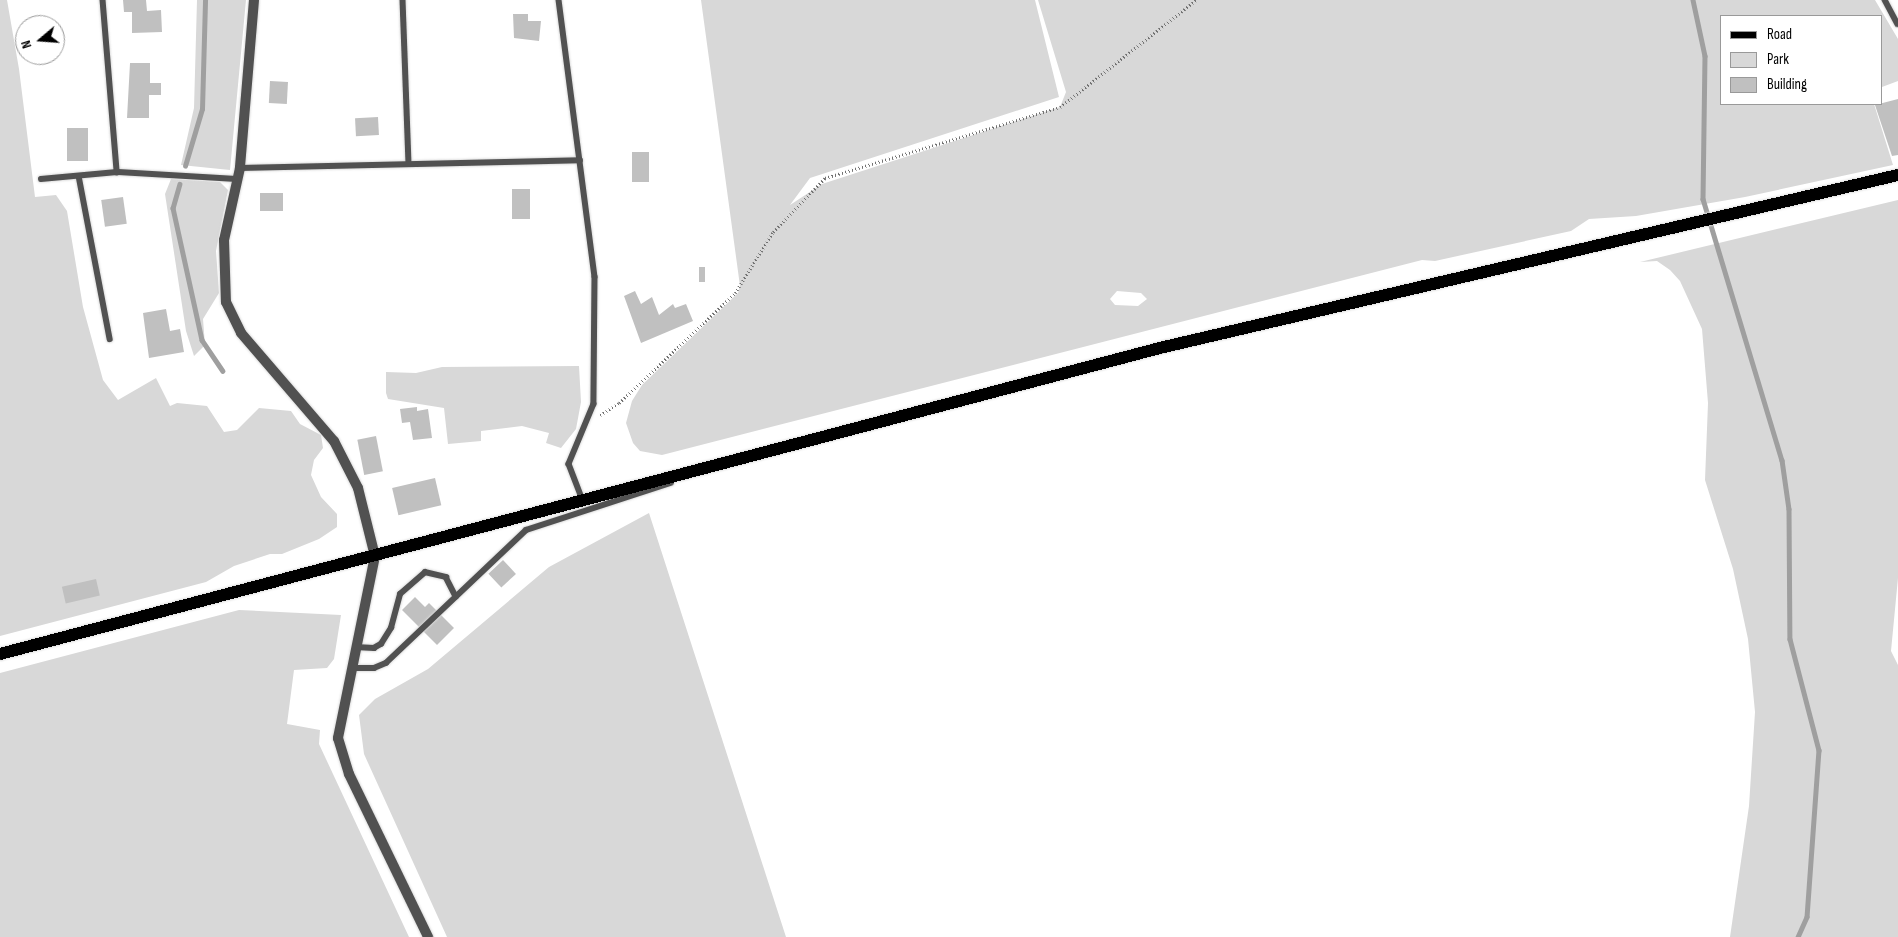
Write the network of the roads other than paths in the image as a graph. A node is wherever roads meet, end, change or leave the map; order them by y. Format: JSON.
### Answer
{"nodes":[{"id":1,"x":103,"y":0,"type":"edge"},
{"id":2,"x":254,"y":0,"type":"edge"},
{"id":3,"x":403,"y":0,"type":"edge"},
{"id":4,"x":559,"y":0,"type":"edge"},
{"id":5,"x":1885,"y":0,"type":"edge"},
{"id":6,"x":1898,"y":24,"type":"edge"},
{"id":7,"x":580,"y":160,"type":"junction"},
{"id":8,"x":409,"y":164,"type":"junction"},
{"id":9,"x":240,"y":168,"type":"junction"},
{"id":10,"x":117,"y":172,"type":"junction"},
{"id":11,"x":79,"y":176,"type":"junction"},
{"id":12,"x":1894,"y":176,"type":"edge"},
{"id":13,"x":41,"y":179,"type":"dead end"},
{"id":14,"x":238,"y":179,"type":"junction"},
{"id":15,"x":110,"y":339,"type":"dead end"},
{"id":16,"x":759,"y":454,"type":"junction"},
{"id":17,"x":584,"y":502,"type":"junction"},
{"id":18,"x":375,"y":556,"type":"junction"},
{"id":19,"x":456,"y":597,"type":"junction"},
{"id":20,"x":355,"y":646,"type":"junction"},
{"id":21,"x":0,"y":654,"type":"edge"},
{"id":22,"x":351,"y":668,"type":"junction"},
{"id":23,"x":428,"y":937,"type":"edge"}],
"edges":[{"from":1,"to":10,"type":"lane"},
{"from":2,"to":9,"type":"street"},
{"from":3,"to":8,"type":"lane"},
{"from":4,"to":7,"type":"lane"},
{"from":5,"to":6,"type":"lane"},
{"from":7,"to":8,"type":"lane"},
{"from":7,"to":17,"type":"lane"},
{"from":8,"to":9,"type":"lane"},
{"from":9,"to":14,"type":"street"},
{"from":10,"to":11,"type":"lane"},
{"from":10,"to":14,"type":"lane"},
{"from":11,"to":13,"type":"lane"},
{"from":11,"to":15,"type":"lane"},
{"from":12,"to":16,"type":"main road"},
{"from":14,"to":18,"type":"street"},
{"from":16,"to":17,"type":"main road"},
{"from":16,"to":19,"type":"lane"},
{"from":17,"to":18,"type":"main road"},
{"from":18,"to":20,"type":"street"},
{"from":18,"to":21,"type":"main road"},
{"from":19,"to":20,"type":"lane"},
{"from":19,"to":22,"type":"lane"},
{"from":20,"to":22,"type":"street"},
{"from":22,"to":23,"type":"street"}]}
